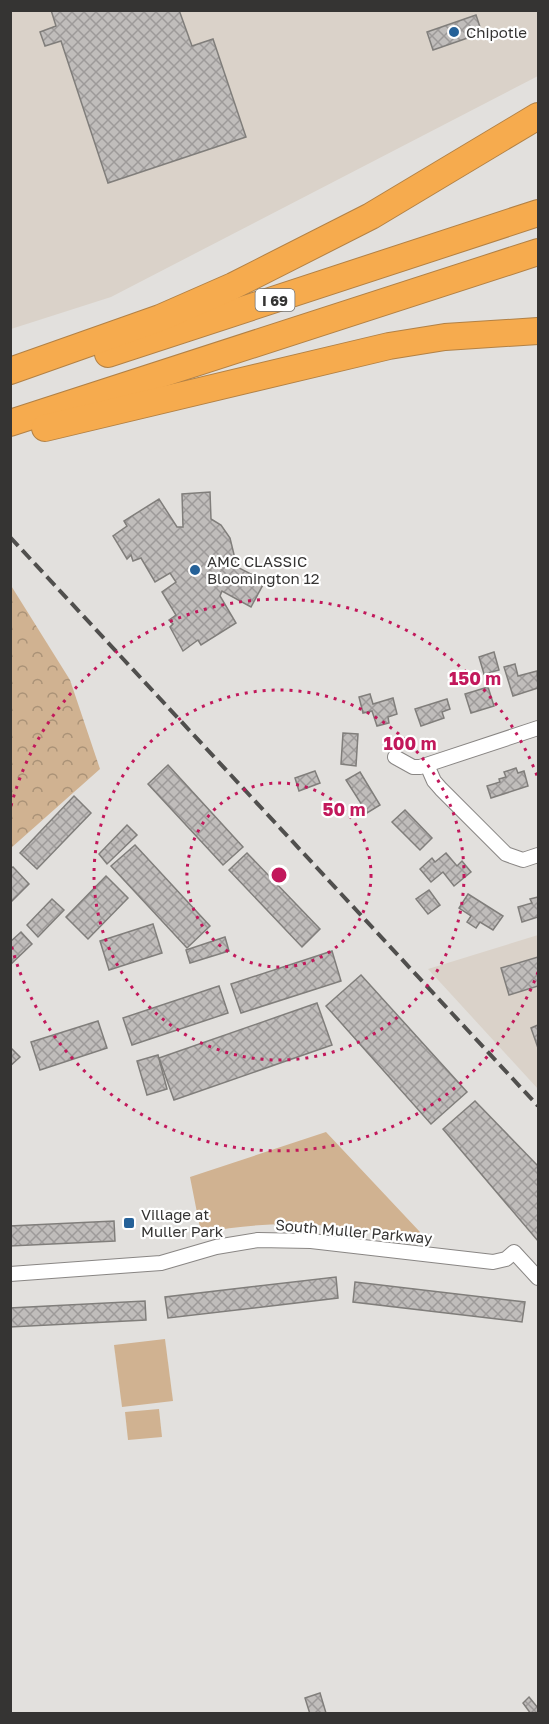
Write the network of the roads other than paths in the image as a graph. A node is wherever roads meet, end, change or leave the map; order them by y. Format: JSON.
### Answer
{"nodes":[{"id":1,"x":537,"y":115,"type":"edge"},
{"id":2,"x":538,"y":213,"type":"edge"},
{"id":3,"x":538,"y":252,"type":"edge"},
{"id":4,"x":538,"y":331,"type":"edge"},
{"id":5,"x":10,"y":371,"type":"edge"},
{"id":6,"x":10,"y":386,"type":"edge"},
{"id":7,"x":10,"y":423,"type":"edge"},
{"id":8,"x":10,"y":435,"type":"edge"},
{"id":9,"x":538,"y":728,"type":"edge"},
{"id":10,"x":395,"y":758,"type":"dead end"},
{"id":11,"x":427,"y":765,"type":"junction"},
{"id":12,"x":538,"y":855,"type":"edge"},
{"id":13,"x":10,"y":1274,"type":"edge"},
{"id":14,"x":538,"y":1278,"type":"edge"}],
"edges":[{"from":1,"to":5,"type":"highway"},
{"from":2,"to":6,"type":"highway","number":"I 69"},
{"from":3,"to":7,"type":"highway","number":"I 69"},
{"from":4,"to":8,"type":"highway"},
{"from":9,"to":11,"type":"street"},
{"from":10,"to":11,"type":"street"},
{"from":11,"to":12,"type":"street"},
{"from":13,"to":14,"type":"street","name":"South Muller Parkway"}]}
